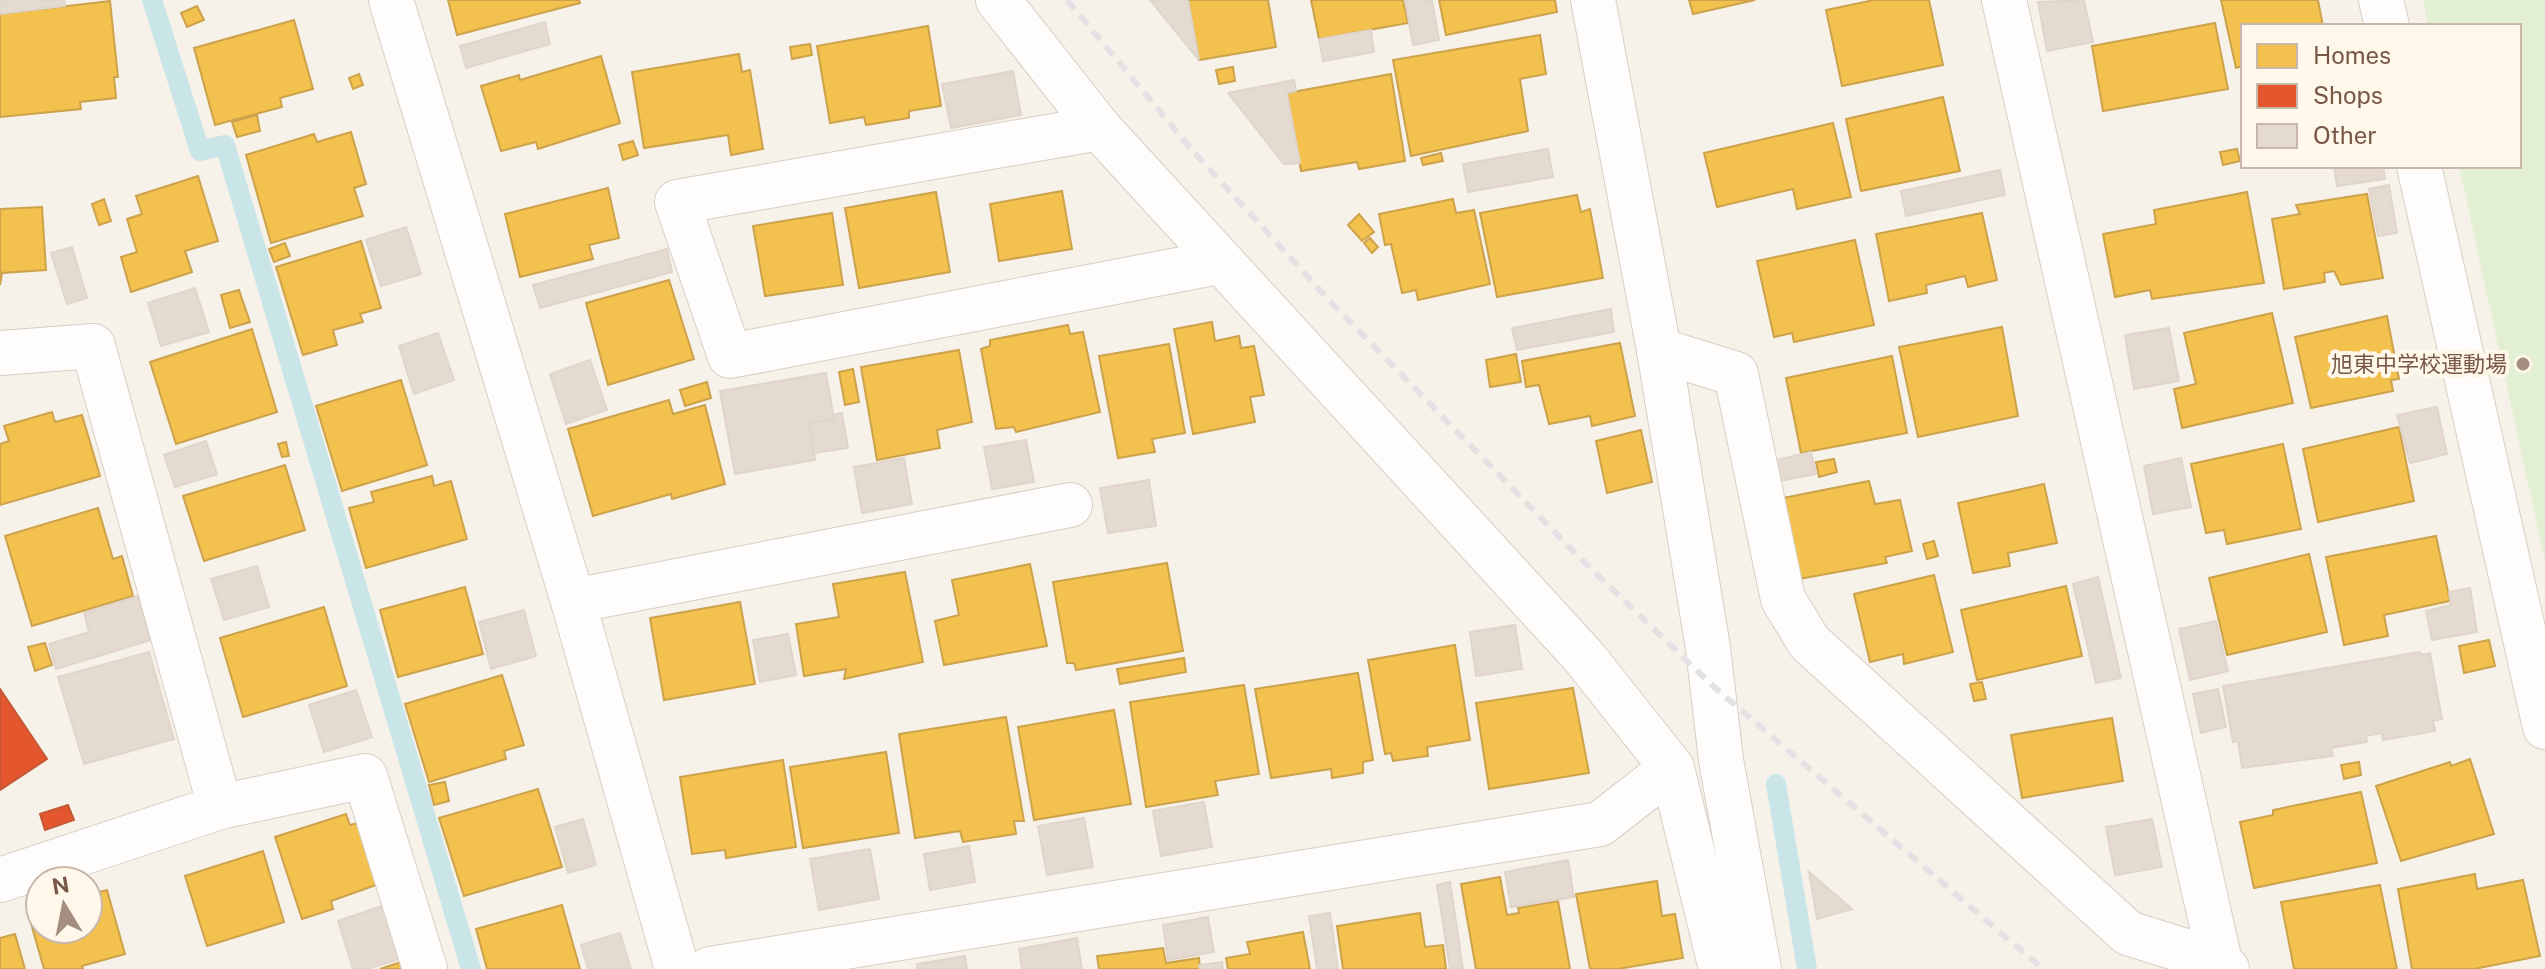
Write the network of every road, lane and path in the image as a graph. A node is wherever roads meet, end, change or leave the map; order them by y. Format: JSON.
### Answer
{"nodes":[{"id":1,"x":391,"y":0,"type":"edge"},
{"id":2,"x":998,"y":0,"type":"edge"},
{"id":3,"x":1593,"y":0,"type":"edge"},
{"id":4,"x":2004,"y":0,"type":"edge"},
{"id":5,"x":2381,"y":0,"type":"edge"},
{"id":6,"x":2387,"y":24,"type":"edge"},
{"id":7,"x":1099,"y":128,"type":"junction"},
{"id":8,"x":2419,"y":168,"type":"edge"},
{"id":9,"x":1219,"y":262,"type":"junction"},
{"id":10,"x":1659,"y":350,"type":"junction"},
{"id":11,"x":0,"y":353,"type":"edge"},
{"id":12,"x":1070,"y":505,"type":"dead end"},
{"id":13,"x":573,"y":601,"type":"junction"},
{"id":14,"x":2545,"y":727,"type":"edge"},
{"id":15,"x":1672,"y":768,"type":"junction"},
{"id":16,"x":220,"y":807,"type":"junction"},
{"id":17,"x":0,"y":880,"type":"edge"},
{"id":18,"x":2224,"y":966,"type":"edge"},
{"id":19,"x":425,"y":969,"type":"edge"},
{"id":20,"x":677,"y":969,"type":"edge"},
{"id":21,"x":710,"y":969,"type":"edge"},
{"id":22,"x":1721,"y":969,"type":"edge"},
{"id":23,"x":1759,"y":969,"type":"edge"}],
"edges":[{"from":1,"to":13,"type":"street"},
{"from":2,"to":7,"type":"street"},
{"from":3,"to":10,"type":"street"},
{"from":4,"to":18,"type":"street"},
{"from":5,"to":6,"type":"street"},
{"from":7,"to":9,"type":"street"},
{"from":7,"to":9,"type":"street"},
{"from":8,"to":14,"type":"street"},
{"from":9,"to":15,"type":"street"},
{"from":10,"to":18,"type":"street"},
{"from":10,"to":23,"type":"street"},
{"from":11,"to":16,"type":"street"},
{"from":12,"to":13,"type":"street"},
{"from":13,"to":20,"type":"street"},
{"from":15,"to":21,"type":"street"},
{"from":15,"to":22,"type":"street"},
{"from":16,"to":17,"type":"street"},
{"from":16,"to":19,"type":"street"}]}
